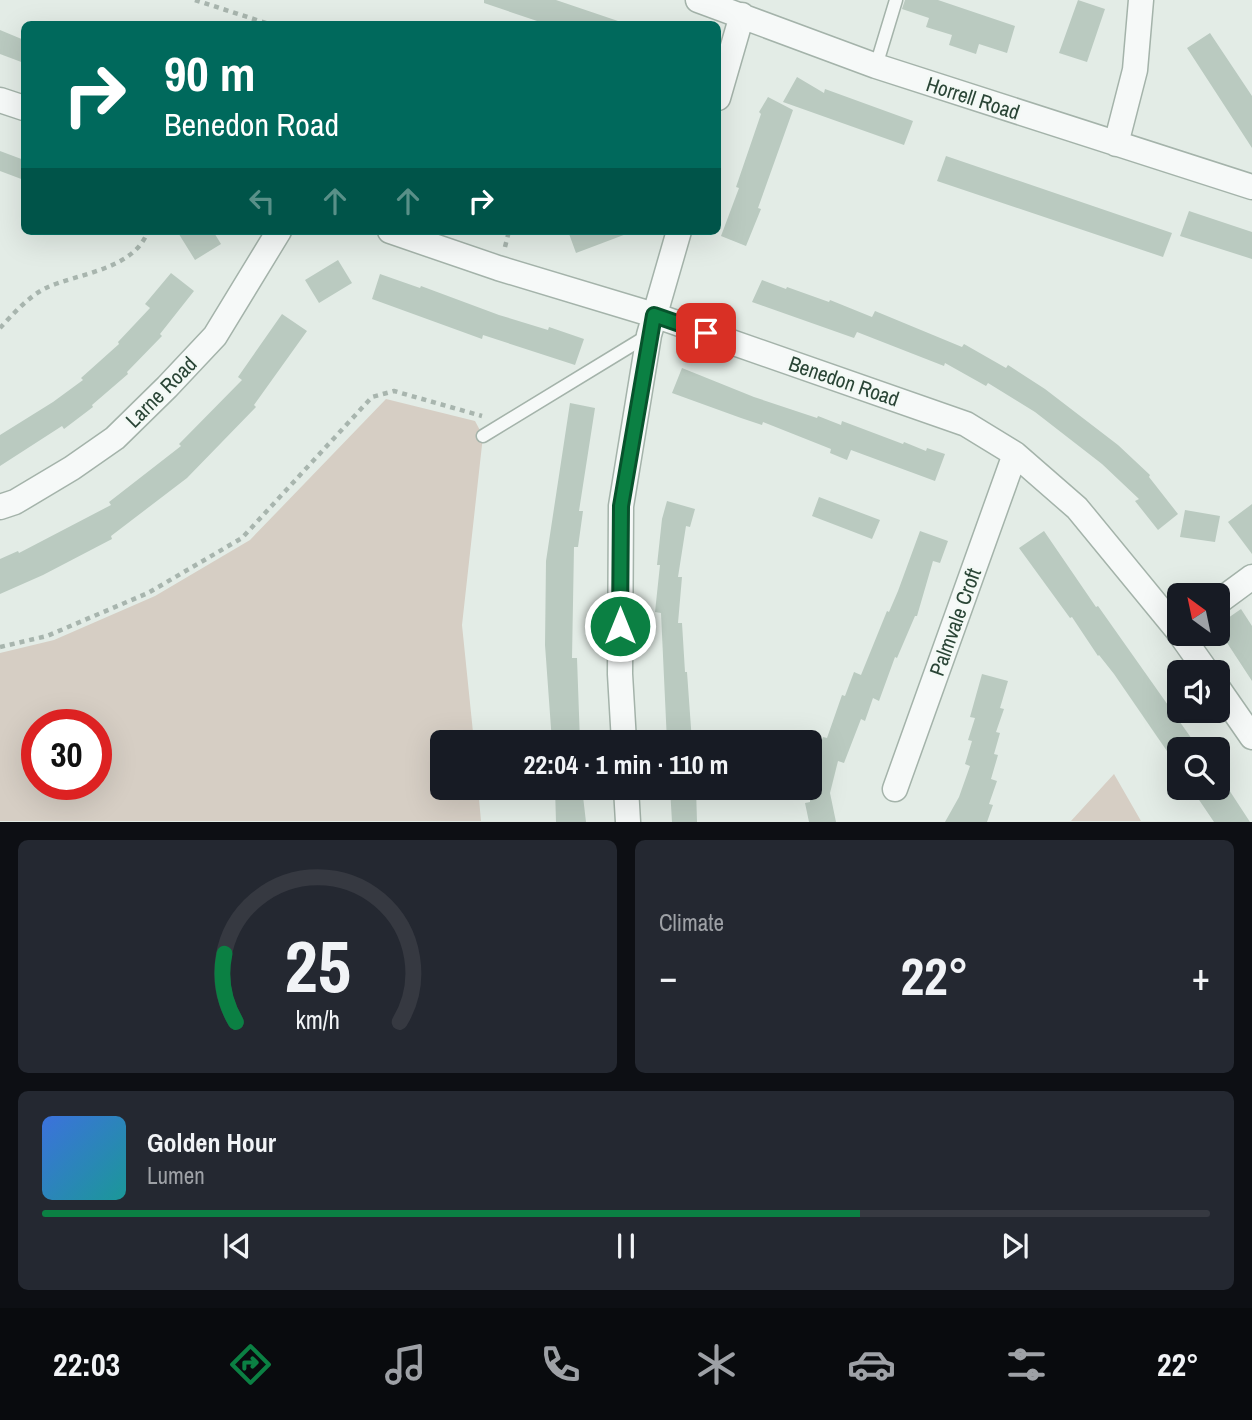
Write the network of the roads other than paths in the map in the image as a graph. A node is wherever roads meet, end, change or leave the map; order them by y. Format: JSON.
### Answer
{"nodes":[{"id":1,"x":698,"y":0,"type":"edge"},
{"id":2,"x":896,"y":0,"type":"edge"},
{"id":3,"x":1141,"y":0,"type":"edge"},
{"id":4,"x":742,"y":15,"type":"junction"},
{"id":5,"x":876,"y":66,"type":"junction"},
{"id":6,"x":721,"y":88,"type":"edge"},
{"id":7,"x":0,"y":100,"type":"edge"},
{"id":8,"x":21,"y":107,"type":"edge"},
{"id":9,"x":1116,"y":144,"type":"junction"},
{"id":10,"x":1252,"y":187,"type":"edge"},
{"id":11,"x":277,"y":235,"type":"edge"},
{"id":12,"x":402,"y":235,"type":"edge"},
{"id":13,"x":677,"y":235,"type":"edge"},
{"id":14,"x":652,"y":325,"type":"junction"},
{"id":15,"x":483,"y":436,"type":"dead end"},
{"id":16,"x":1015,"y":454,"type":"junction"},
{"id":17,"x":0,"y":508,"type":"edge"},
{"id":18,"x":1252,"y":577,"type":"edge"},
{"id":19,"x":1230,"y":593,"type":"edge"},
{"id":20,"x":1167,"y":616,"type":"edge"},
{"id":21,"x":1230,"y":705,"type":"edge"},
{"id":22,"x":623,"y":730,"type":"edge"},
{"id":23,"x":1252,"y":737,"type":"edge"},
{"id":24,"x":895,"y":789,"type":"dead end"},
{"id":25,"x":627,"y":800,"type":"edge"},
{"id":26,"x":628,"y":821,"type":"edge"}],
"edges":[{"from":1,"to":4,"type":"street","name":"Horrell Road"},
{"from":2,"to":5,"type":"lane"},
{"from":3,"to":9,"type":"street"},
{"from":4,"to":5,"type":"street","name":"Horrell Road"},
{"from":4,"to":6,"type":"street"},
{"from":5,"to":9,"type":"street","name":"Horrell Road"},
{"from":7,"to":8,"type":"street"},
{"from":9,"to":10,"type":"street","name":"Horrell Road"},
{"from":11,"to":17,"type":"street","name":"Larne Road"},
{"from":12,"to":14,"type":"street","name":"Benedon Road"},
{"from":13,"to":14,"type":"street"},
{"from":14,"to":15,"type":"lane"},
{"from":14,"to":16,"type":"street","name":"Benedon Road"},
{"from":14,"to":22,"type":"street"},
{"from":16,"to":20,"type":"street","name":"Benedon Road"},
{"from":16,"to":24,"type":"street","name":"Palmvale Croft"},
{"from":18,"to":19,"type":"street"},
{"from":21,"to":23,"type":"street"},
{"from":25,"to":26,"type":"street"}]}
